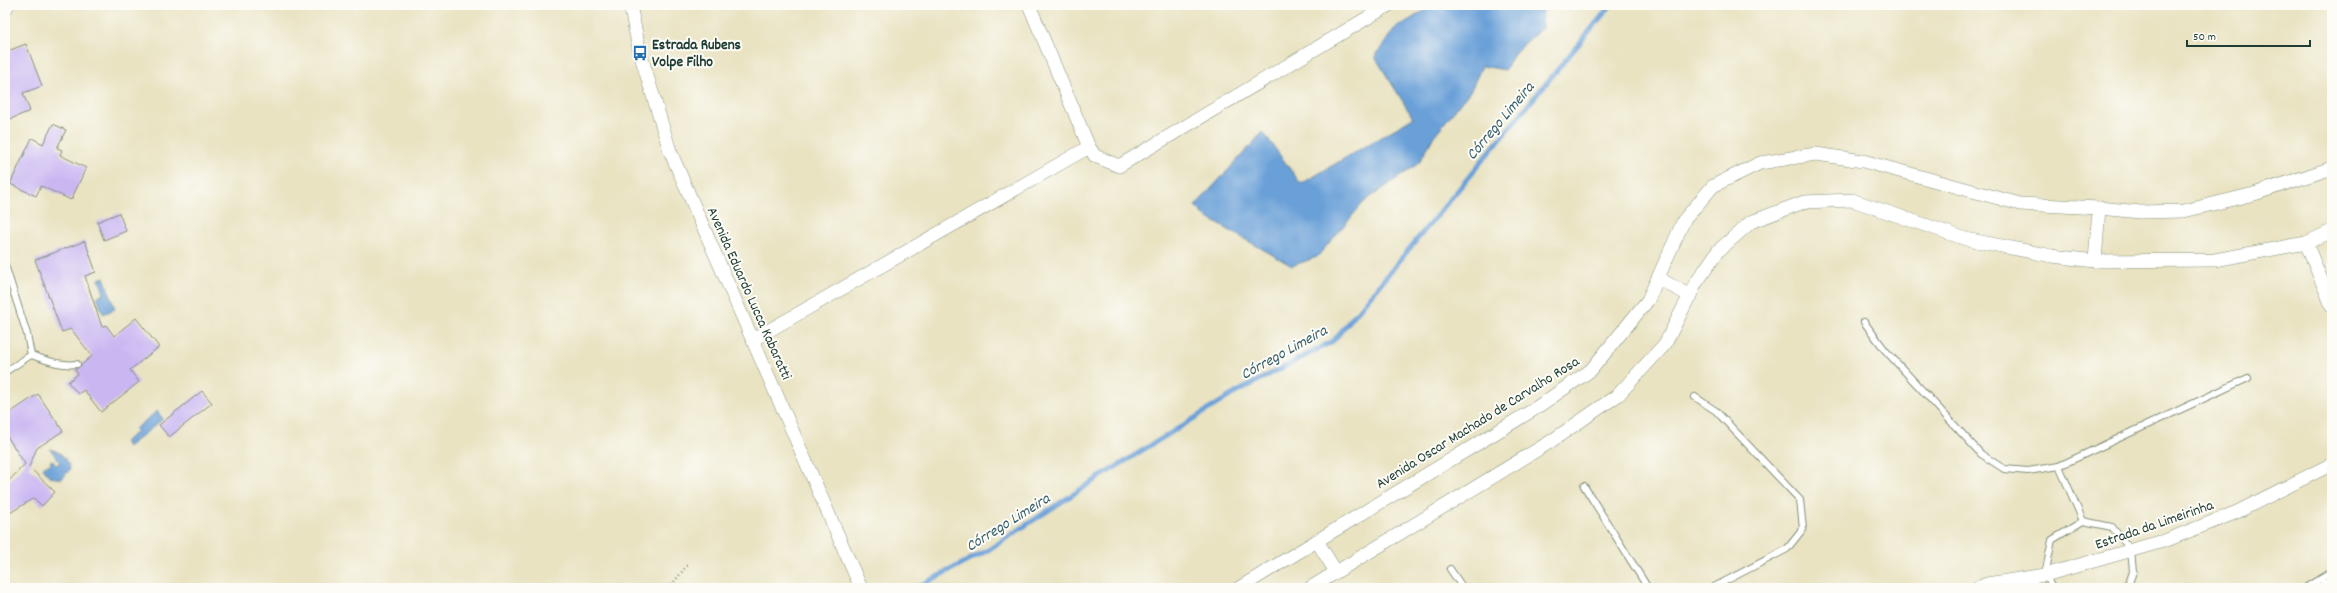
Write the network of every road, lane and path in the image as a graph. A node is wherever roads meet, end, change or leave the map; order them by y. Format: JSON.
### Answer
{"nodes":[{"id":1,"x":8,"y":5,"type":"edge"},
{"id":2,"x":630,"y":5,"type":"edge"},
{"id":3,"x":1029,"y":5,"type":"edge"},
{"id":4,"x":1389,"y":5,"type":"edge"},
{"id":5,"x":5,"y":9,"type":"edge"},
{"id":6,"x":1089,"y":147,"type":"junction"},
{"id":7,"x":2332,"y":168,"type":"edge"},
{"id":8,"x":2099,"y":208,"type":"junction"},
{"id":9,"x":2332,"y":231,"type":"edge"},
{"id":10,"x":2306,"y":243,"type":"junction"},
{"id":11,"x":2095,"y":261,"type":"junction"},
{"id":12,"x":5,"y":265,"type":"edge"},
{"id":13,"x":1658,"y":278,"type":"junction"},
{"id":14,"x":1690,"y":296,"type":"junction"},
{"id":15,"x":2332,"y":306,"type":"edge"},
{"id":16,"x":1864,"y":322,"type":"dead end"},
{"id":17,"x":754,"y":339,"type":"junction"},
{"id":18,"x":30,"y":355,"type":"junction"},
{"id":19,"x":77,"y":364,"type":"dead end"},
{"id":20,"x":5,"y":372,"type":"edge"},
{"id":21,"x":2248,"y":378,"type":"dead end"},
{"id":22,"x":1695,"y":397,"type":"dead end"},
{"id":23,"x":2332,"y":464,"type":"edge"},
{"id":24,"x":2059,"y":466,"type":"junction"},
{"id":25,"x":1584,"y":486,"type":"dead end"},
{"id":26,"x":2083,"y":521,"type":"junction"},
{"id":27,"x":1317,"y":540,"type":"junction"},
{"id":28,"x":2131,"y":550,"type":"junction"},
{"id":29,"x":689,"y":563,"type":"dead end"},
{"id":30,"x":1450,"y":568,"type":"dead end"},
{"id":31,"x":1336,"y":572,"type":"junction"},
{"id":32,"x":2332,"y":572,"type":"edge"},
{"id":33,"x":2044,"y":575,"type":"junction"},
{"id":34,"x":2321,"y":579,"type":"junction"},
{"id":35,"x":669,"y":588,"type":"edge"},
{"id":36,"x":860,"y":588,"type":"edge"},
{"id":37,"x":1239,"y":588,"type":"edge"},
{"id":38,"x":1310,"y":588,"type":"edge"},
{"id":39,"x":1463,"y":588,"type":"edge"},
{"id":40,"x":1648,"y":588,"type":"edge"},
{"id":41,"x":1712,"y":588,"type":"edge"},
{"id":42,"x":1977,"y":588,"type":"edge"},
{"id":43,"x":2052,"y":588,"type":"edge"},
{"id":44,"x":2127,"y":588,"type":"edge"},
{"id":45,"x":2306,"y":588,"type":"edge"},
{"id":46,"x":2329,"y":588,"type":"edge"}],
"edges":[{"from":1,"to":5,"type":"street"},
{"from":2,"to":17,"type":"street","name":"Avenida Eduardo Lucca Kabaratti"},
{"from":3,"to":6,"type":"street"},
{"from":4,"to":6,"type":"street"},
{"from":6,"to":17,"type":"street"},
{"from":7,"to":8,"type":"street","name":"Avenida Oscar Machado de Carvalho Rosa"},
{"from":8,"to":11,"type":"street"},
{"from":8,"to":13,"type":"street","name":"Avenida Oscar Machado de Carvalho Rosa"},
{"from":9,"to":10,"type":"street"},
{"from":10,"to":11,"type":"street"},
{"from":10,"to":15,"type":"street"},
{"from":11,"to":14,"type":"street"},
{"from":12,"to":18,"type":"lane"},
{"from":13,"to":14,"type":"street"},
{"from":13,"to":27,"type":"street","name":"Avenida Oscar Machado de Carvalho Rosa"},
{"from":14,"to":31,"type":"street"},
{"from":16,"to":24,"type":"lane"},
{"from":17,"to":36,"type":"street","name":"Avenida Eduardo Lucca Kabaratti"},
{"from":18,"to":19,"type":"lane"},
{"from":18,"to":20,"type":"lane"},
{"from":21,"to":24,"type":"lane"},
{"from":22,"to":41,"type":"lane"},
{"from":23,"to":28,"type":"street","name":"Estrada da Limeirinha"},
{"from":24,"to":26,"type":"lane"},
{"from":25,"to":40,"type":"lane"},
{"from":26,"to":28,"type":"lane"},
{"from":26,"to":33,"type":"lane"},
{"from":27,"to":31,"type":"street"},
{"from":27,"to":37,"type":"street","name":"Avenida Oscar Machado de Carvalho Rosa"},
{"from":28,"to":33,"type":"street","name":"Estrada da Limeirinha"},
{"from":28,"to":44,"type":"lane"},
{"from":29,"to":35,"type":"path"},
{"from":30,"to":39,"type":"lane"},
{"from":31,"to":38,"type":"street"},
{"from":32,"to":34,"type":"lane"},
{"from":33,"to":42,"type":"street","name":"Estrada da Limeirinha"},
{"from":33,"to":43,"type":"lane"},
{"from":34,"to":45,"type":"lane"},
{"from":34,"to":46,"type":"lane"}]}
